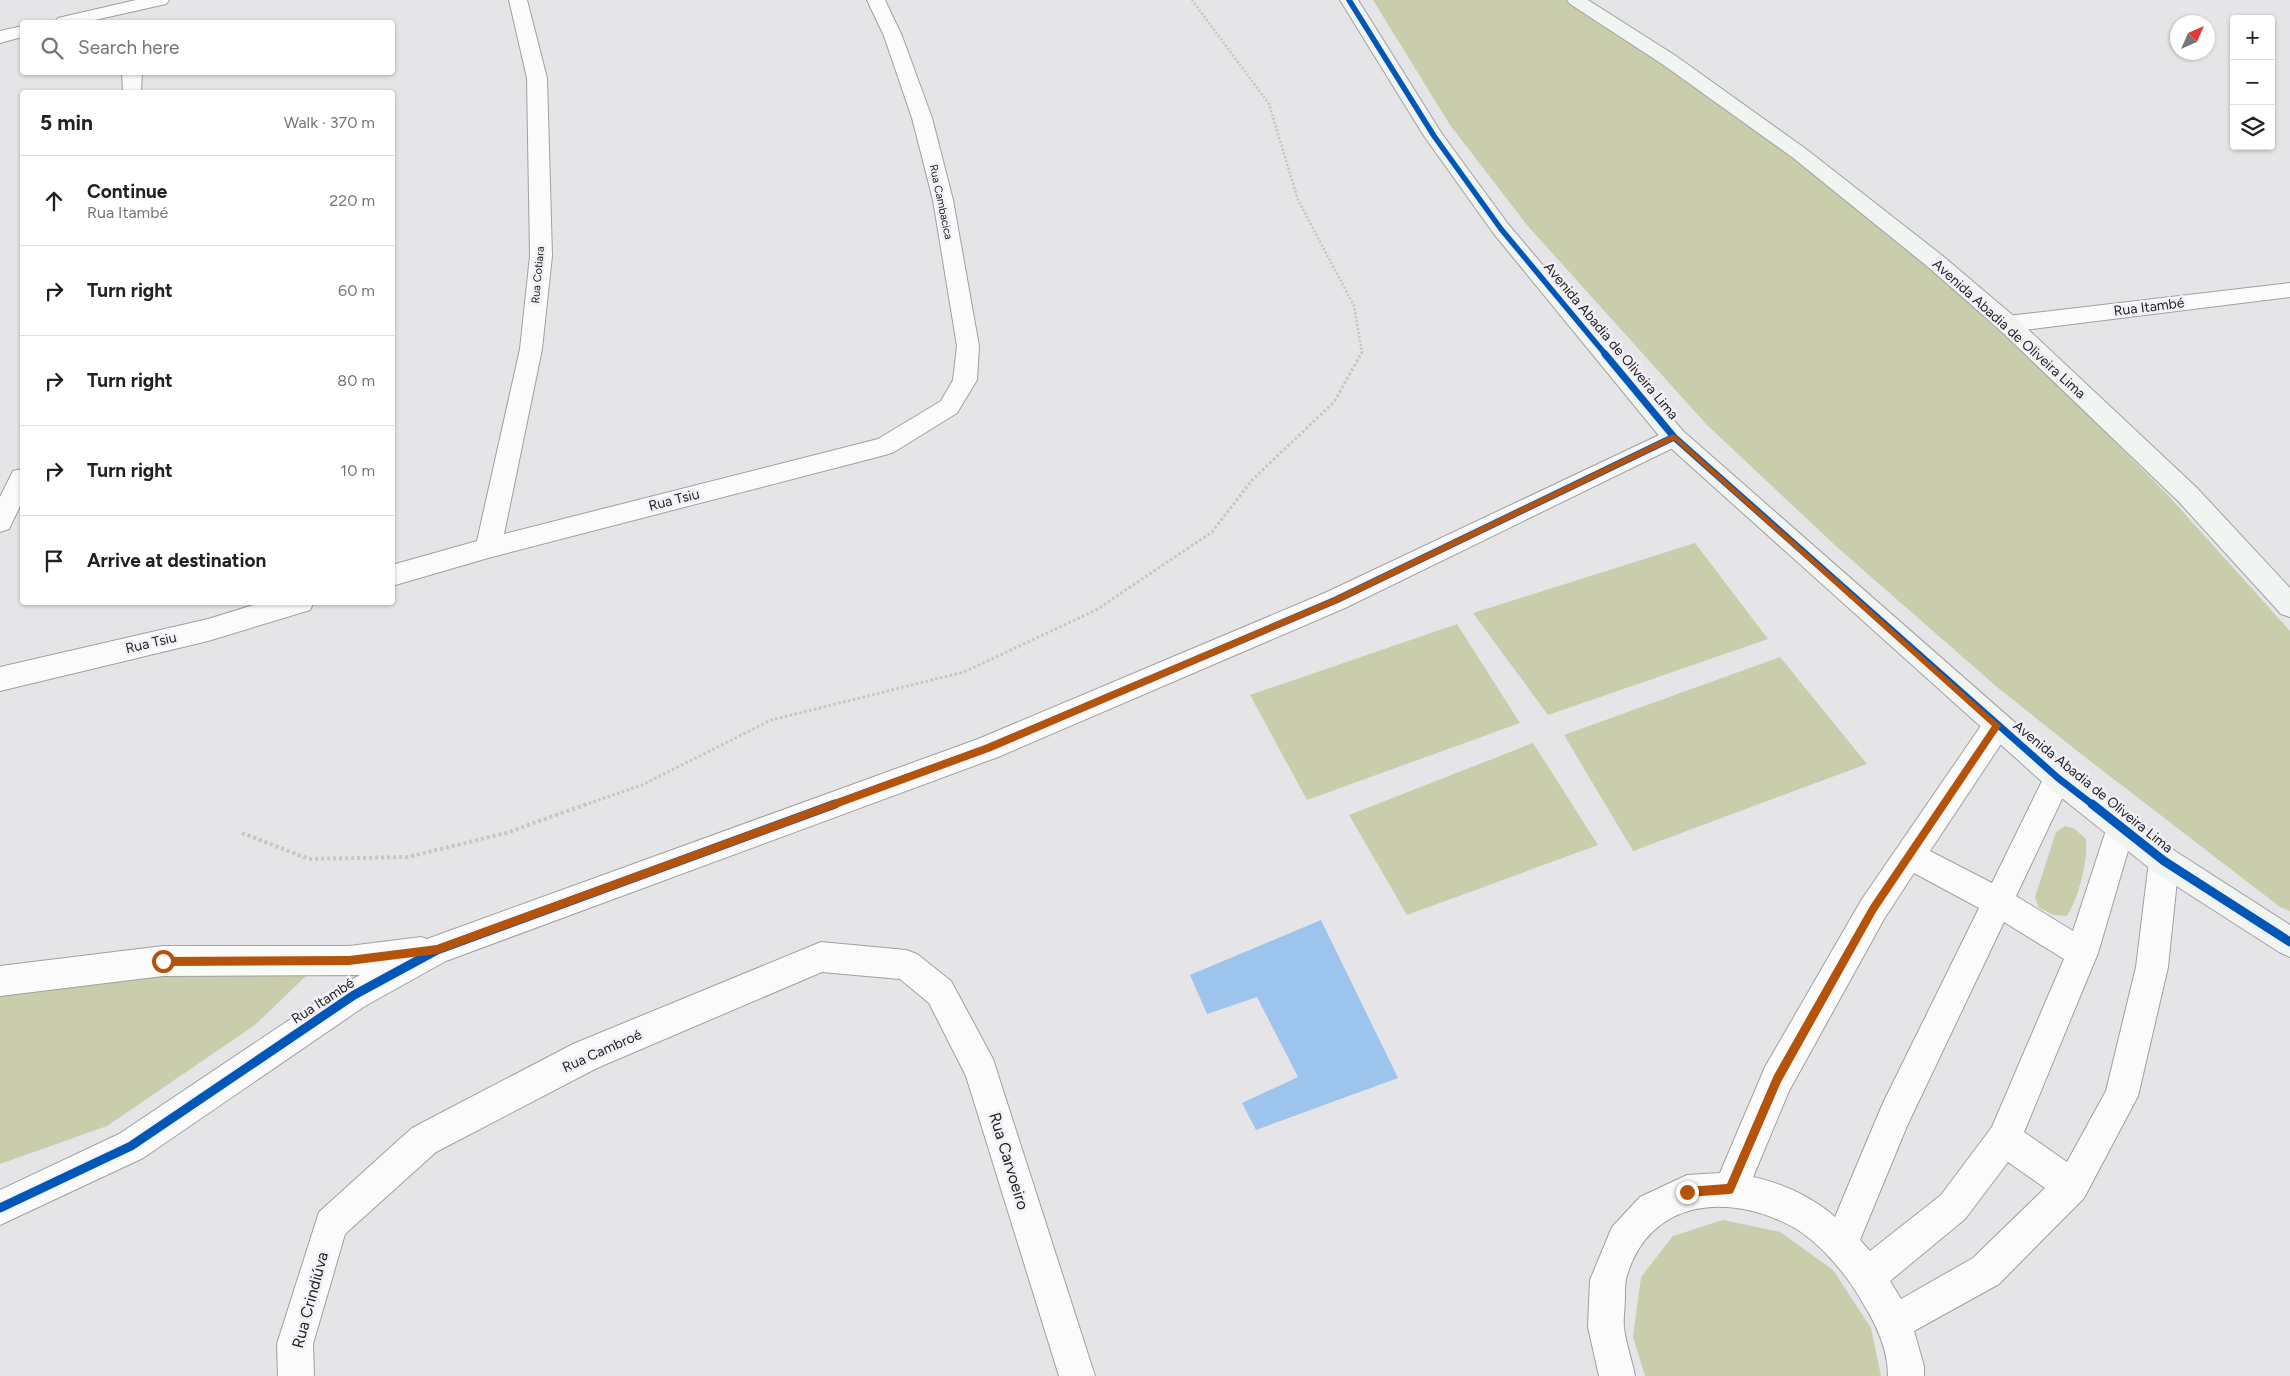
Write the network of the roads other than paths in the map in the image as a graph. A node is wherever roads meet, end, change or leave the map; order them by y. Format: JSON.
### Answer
{"nodes":[{"id":1,"x":160,"y":0,"type":"edge"},
{"id":2,"x":518,"y":0,"type":"edge"},
{"id":3,"x":876,"y":0,"type":"edge"},
{"id":4,"x":1349,"y":0,"type":"edge"},
{"id":5,"x":1576,"y":0,"type":"edge"},
{"id":6,"x":134,"y":10,"type":"edge"},
{"id":7,"x":76,"y":20,"type":"edge"},
{"id":8,"x":20,"y":32,"type":"edge"},
{"id":9,"x":0,"y":37,"type":"edge"},
{"id":10,"x":132,"y":75,"type":"edge"},
{"id":11,"x":132,"y":90,"type":"edge"},
{"id":12,"x":2290,"y":290,"type":"edge"},
{"id":13,"x":2008,"y":324,"type":"junction"},
{"id":14,"x":949,"y":407,"type":"joint"},
{"id":15,"x":1674,"y":437,"type":"junction"},
{"id":16,"x":20,"y":482,"type":"edge"},
{"id":17,"x":0,"y":522,"type":"edge"},
{"id":18,"x":488,"y":548,"type":"junction"},
{"id":19,"x":395,"y":575,"type":"edge"},
{"id":20,"x":291,"y":605,"type":"edge"},
{"id":21,"x":2290,"y":606,"type":"edge"},
{"id":22,"x":0,"y":679,"type":"edge"},
{"id":23,"x":1997,"y":726,"type":"junction"},
{"id":24,"x":2058,"y":778,"type":"junction"},
{"id":25,"x":2120,"y":827,"type":"junction"},
{"id":26,"x":1909,"y":855,"type":"junction"},
{"id":27,"x":2164,"y":861,"type":"junction"},
{"id":28,"x":1998,"y":902,"type":"junction"},
{"id":29,"x":2290,"y":942,"type":"edge"},
{"id":30,"x":437,"y":950,"type":"junction"},
{"id":31,"x":2082,"y":953,"type":"junction"},
{"id":32,"x":906,"y":965,"type":"joint"},
{"id":33,"x":0,"y":981,"type":"edge"},
{"id":34,"x":2004,"y":1139,"type":"junction"},
{"id":35,"x":2072,"y":1186,"type":"junction"},
{"id":36,"x":1730,"y":1189,"type":"junction"},
{"id":37,"x":0,"y":1208,"type":"edge"},
{"id":38,"x":331,"y":1224,"type":"joint"},
{"id":39,"x":1841,"y":1244,"type":"junction"},
{"id":40,"x":1868,"y":1276,"type":"junction"},
{"id":41,"x":1894,"y":1322,"type":"junction"},
{"id":42,"x":296,"y":1376,"type":"edge"},
{"id":43,"x":1076,"y":1376,"type":"edge"},
{"id":44,"x":1617,"y":1376,"type":"edge"},
{"id":45,"x":1906,"y":1376,"type":"edge"}],
"edges":[{"from":1,"to":6,"type":"street"},
{"from":2,"to":18,"type":"street","name":"Rua Cotiara"},
{"from":3,"to":14,"type":"street","name":"Rua Cambacica"},
{"from":4,"to":15,"type":"street","name":"Avenida Abadia de Oliveira Lima"},
{"from":5,"to":13,"type":"street","name":"Avenida Abadia de Oliveira Lima"},
{"from":6,"to":7,"type":"street"},
{"from":8,"to":9,"type":"street"},
{"from":10,"to":11,"type":"street"},
{"from":12,"to":13,"type":"street","name":"Rua Itambé"},
{"from":13,"to":21,"type":"street","name":"Avenida Abadia de Oliveira Lima"},
{"from":14,"to":18,"type":"street","name":"Rua Tsiu"},
{"from":15,"to":23,"type":"street","name":"Avenida Abadia de Oliveira Lima"},
{"from":15,"to":30,"type":"street","name":"Rua Itambé"},
{"from":16,"to":17,"type":"street"},
{"from":18,"to":19,"type":"street","name":"Rua Tsiu"},
{"from":20,"to":22,"type":"street","name":"Rua Tsiu"},
{"from":23,"to":24,"type":"street","name":"Avenida Abadia de Oliveira Lima"},
{"from":23,"to":26,"type":"street"},
{"from":24,"to":25,"type":"street","name":"Avenida Abadia de Oliveira Lima"},
{"from":24,"to":28,"type":"street"},
{"from":25,"to":27,"type":"street","name":"Avenida Abadia de Oliveira Lima"},
{"from":25,"to":31,"type":"street"},
{"from":26,"to":28,"type":"street"},
{"from":26,"to":36,"type":"street"},
{"from":27,"to":29,"type":"street","name":"Avenida Abadia de Oliveira Lima"},
{"from":27,"to":35,"type":"street"},
{"from":28,"to":31,"type":"street"},
{"from":28,"to":39,"type":"street"},
{"from":30,"to":33,"type":"street","name":"Rua Itambé"},
{"from":30,"to":37,"type":"street","name":"Rua Itambé"},
{"from":31,"to":34,"type":"street"},
{"from":32,"to":38,"type":"street","name":"Rua Cambroé"},
{"from":32,"to":43,"type":"street","name":"Rua Carvoeiro"},
{"from":34,"to":35,"type":"street"},
{"from":34,"to":40,"type":"street"},
{"from":35,"to":41,"type":"street"},
{"from":36,"to":39,"type":"street"},
{"from":36,"to":44,"type":"street"},
{"from":38,"to":42,"type":"street","name":"Rua Crindiúva"},
{"from":39,"to":40,"type":"street"},
{"from":40,"to":41,"type":"street"},
{"from":41,"to":45,"type":"street"}]}
